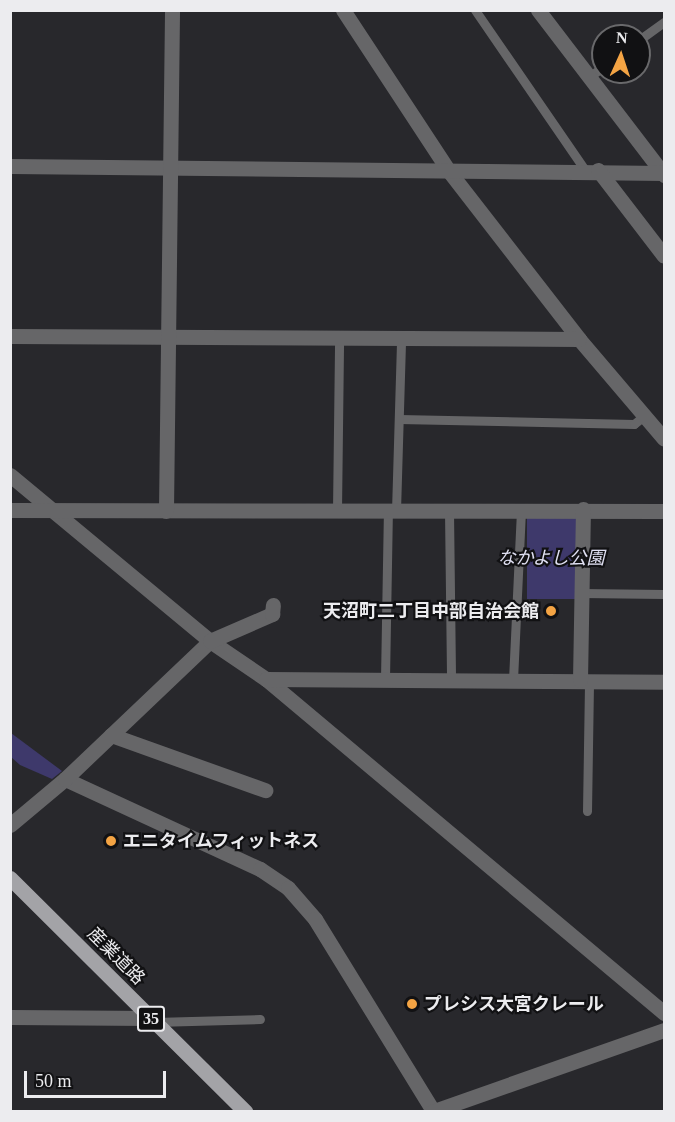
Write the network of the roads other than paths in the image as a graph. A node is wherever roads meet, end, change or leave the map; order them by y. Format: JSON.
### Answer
{"nodes":[{"id":1,"x":172,"y":10,"type":"edge"},
{"id":2,"x":343,"y":10,"type":"edge"},
{"id":3,"x":475,"y":10,"type":"edge"},
{"id":4,"x":538,"y":10,"type":"edge"},
{"id":5,"x":664,"y":22,"type":"edge"},
{"id":6,"x":651,"y":31,"type":"edge"},
{"id":7,"x":589,"y":77,"type":"joint"},
{"id":8,"x":10,"y":166,"type":"edge"},
{"id":9,"x":172,"y":167,"type":"junction"},
{"id":10,"x":448,"y":170,"type":"junction"},
{"id":11,"x":591,"y":170,"type":"junction"},
{"id":12,"x":664,"y":173,"type":"edge"},
{"id":13,"x":664,"y":256,"type":"edge"},
{"id":14,"x":10,"y":336,"type":"edge"},
{"id":15,"x":171,"y":339,"type":"junction"},
{"id":16,"x":339,"y":339,"type":"junction"},
{"id":17,"x":401,"y":339,"type":"junction"},
{"id":18,"x":579,"y":339,"type":"junction"},
{"id":19,"x":645,"y":416,"type":"junction"},
{"id":20,"x":399,"y":418,"type":"junction"},
{"id":21,"x":664,"y":439,"type":"edge"},
{"id":22,"x":10,"y":475,"type":"edge"},
{"id":23,"x":583,"y":509,"type":"junction"},
{"id":24,"x":10,"y":510,"type":"edge"},
{"id":25,"x":521,"y":510,"type":"junction"},
{"id":26,"x":54,"y":511,"type":"junction"},
{"id":27,"x":166,"y":511,"type":"junction"},
{"id":28,"x":337,"y":511,"type":"junction"},
{"id":29,"x":392,"y":511,"type":"junction"},
{"id":30,"x":449,"y":511,"type":"junction"},
{"id":31,"x":664,"y":511,"type":"edge"},
{"id":32,"x":581,"y":593,"type":"junction"},
{"id":33,"x":664,"y":594,"type":"edge"},
{"id":34,"x":273,"y":605,"type":"dead end"},
{"id":35,"x":210,"y":641,"type":"junction"},
{"id":36,"x":266,"y":679,"type":"junction"},
{"id":37,"x":385,"y":679,"type":"junction"},
{"id":38,"x":451,"y":680,"type":"junction"},
{"id":39,"x":513,"y":680,"type":"junction"},
{"id":40,"x":584,"y":680,"type":"junction"},
{"id":41,"x":664,"y":682,"type":"edge"},
{"id":42,"x":111,"y":735,"type":"junction"},
{"id":43,"x":65,"y":779,"type":"junction"},
{"id":44,"x":265,"y":790,"type":"dead end"},
{"id":45,"x":587,"y":811,"type":"dead end"},
{"id":46,"x":10,"y":825,"type":"edge"},
{"id":47,"x":10,"y":878,"type":"edge"},
{"id":48,"x":664,"y":1013,"type":"edge"},
{"id":49,"x":10,"y":1017,"type":"edge"},
{"id":50,"x":260,"y":1019,"type":"dead end"},
{"id":51,"x":152,"y":1020,"type":"junction"},
{"id":52,"x":664,"y":1030,"type":"edge"},
{"id":53,"x":432,"y":1111,"type":"edge"},
{"id":54,"x":246,"y":1112,"type":"edge"}],
"edges":[{"from":1,"to":9,"type":"street"},
{"from":2,"to":10,"type":"street"},
{"from":3,"to":11,"type":"lane"},
{"from":4,"to":7,"type":"street"},
{"from":5,"to":6,"type":"lane"},
{"from":7,"to":12,"type":"street"},
{"from":8,"to":9,"type":"street"},
{"from":9,"to":10,"type":"street"},
{"from":9,"to":15,"type":"street"},
{"from":10,"to":11,"type":"street"},
{"from":10,"to":18,"type":"street"},
{"from":11,"to":12,"type":"street"},
{"from":11,"to":13,"type":"street"},
{"from":14,"to":15,"type":"street"},
{"from":15,"to":16,"type":"street"},
{"from":15,"to":27,"type":"street"},
{"from":16,"to":17,"type":"street"},
{"from":16,"to":28,"type":"lane"},
{"from":17,"to":18,"type":"street"},
{"from":17,"to":20,"type":"lane"},
{"from":18,"to":19,"type":"street"},
{"from":19,"to":20,"type":"lane"},
{"from":19,"to":21,"type":"street"},
{"from":20,"to":29,"type":"lane"},
{"from":22,"to":26,"type":"street"},
{"from":23,"to":25,"type":"street"},
{"from":23,"to":31,"type":"street"},
{"from":23,"to":32,"type":"street"},
{"from":24,"to":26,"type":"street"},
{"from":25,"to":30,"type":"street"},
{"from":25,"to":39,"type":"lane"},
{"from":26,"to":27,"type":"street"},
{"from":26,"to":35,"type":"street"},
{"from":27,"to":28,"type":"street"},
{"from":28,"to":29,"type":"street"},
{"from":29,"to":30,"type":"street"},
{"from":29,"to":37,"type":"lane"},
{"from":30,"to":38,"type":"lane"},
{"from":32,"to":33,"type":"lane"},
{"from":32,"to":40,"type":"street"},
{"from":34,"to":35,"type":"street"},
{"from":35,"to":36,"type":"street"},
{"from":35,"to":42,"type":"street"},
{"from":36,"to":37,"type":"street"},
{"from":36,"to":48,"type":"street"},
{"from":37,"to":38,"type":"street"},
{"from":38,"to":39,"type":"street"},
{"from":39,"to":40,"type":"street"},
{"from":40,"to":41,"type":"street"},
{"from":40,"to":45,"type":"lane"},
{"from":42,"to":43,"type":"street"},
{"from":42,"to":44,"type":"street"},
{"from":43,"to":46,"type":"street"},
{"from":43,"to":53,"type":"street"},
{"from":47,"to":51,"type":"main road","name":"産業道路","number":"35"},
{"from":49,"to":51,"type":"street"},
{"from":50,"to":51,"type":"lane"},
{"from":51,"to":54,"type":"main road","name":"産業道路","number":"35"},
{"from":52,"to":53,"type":"street"}]}
